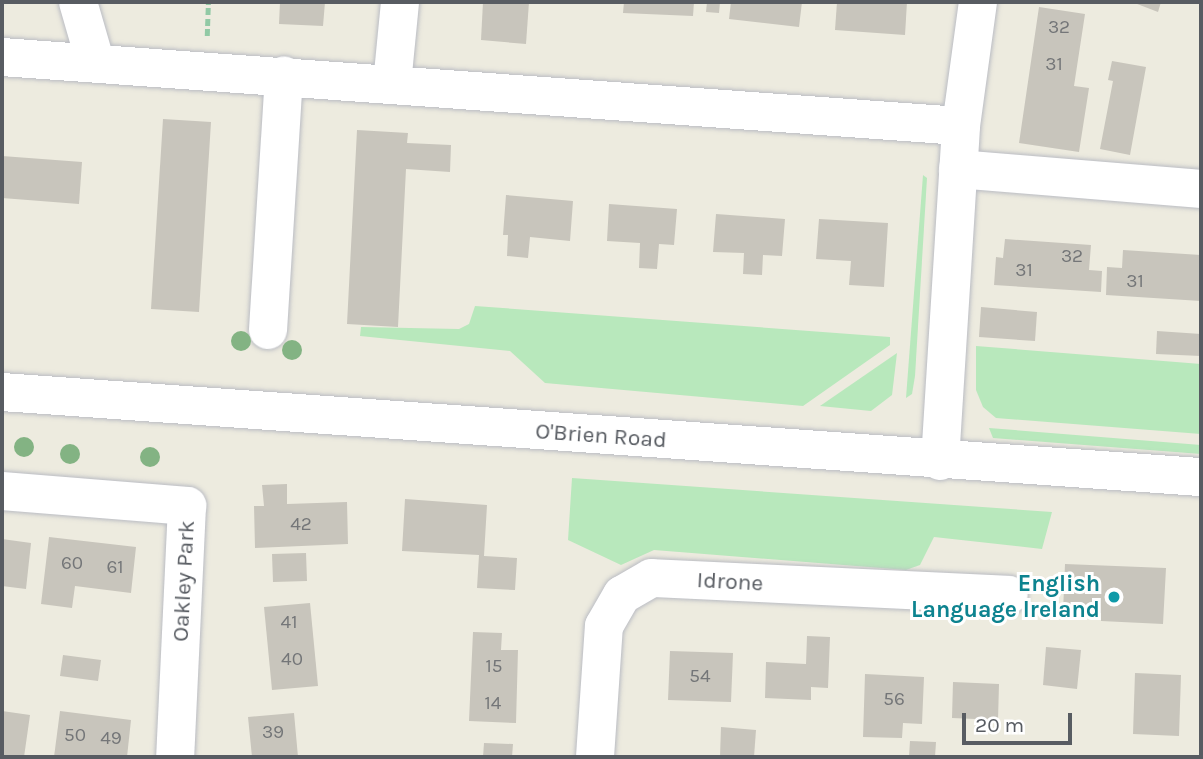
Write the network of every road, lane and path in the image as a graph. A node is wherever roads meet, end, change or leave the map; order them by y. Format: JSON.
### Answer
{"nodes":[{"id":1,"x":78,"y":2,"type":"edge"},
{"id":2,"x":401,"y":2,"type":"edge"},
{"id":3,"x":978,"y":2,"type":"edge"},
{"id":4,"x":2,"y":57,"type":"edge"},
{"id":5,"x":95,"y":61,"type":"junction"},
{"id":6,"x":284,"y":76,"type":"junction"},
{"id":7,"x":392,"y":84,"type":"junction"},
{"id":8,"x":961,"y":127,"type":"junction"},
{"id":9,"x":958,"y":169,"type":"junction"},
{"id":10,"x":1201,"y":189,"type":"edge"},
{"id":11,"x":268,"y":330,"type":"dead end"},
{"id":12,"x":2,"y":392,"type":"edge"},
{"id":13,"x":940,"y":461,"type":"junction"},
{"id":14,"x":1201,"y":477,"type":"edge"},
{"id":15,"x":2,"y":491,"type":"edge"},
{"id":16,"x":1009,"y":595,"type":"dead end"},
{"id":17,"x":175,"y":757,"type":"edge"},
{"id":18,"x":595,"y":757,"type":"edge"}],
"edges":[{"from":1,"to":5,"type":"street"},
{"from":2,"to":7,"type":"street"},
{"from":3,"to":8,"type":"street"},
{"from":4,"to":5,"type":"street"},
{"from":5,"to":6,"type":"street"},
{"from":6,"to":7,"type":"street"},
{"from":6,"to":11,"type":"street"},
{"from":7,"to":8,"type":"street"},
{"from":8,"to":9,"type":"street"},
{"from":9,"to":10,"type":"street"},
{"from":9,"to":13,"type":"street"},
{"from":12,"to":13,"type":"street","name":"O'Brien Road"},
{"from":13,"to":14,"type":"street","name":"O'Brien Road"},
{"from":15,"to":17,"type":"street","name":"Oakley Park"},
{"from":16,"to":18,"type":"street","name":"Idrone"}]}
